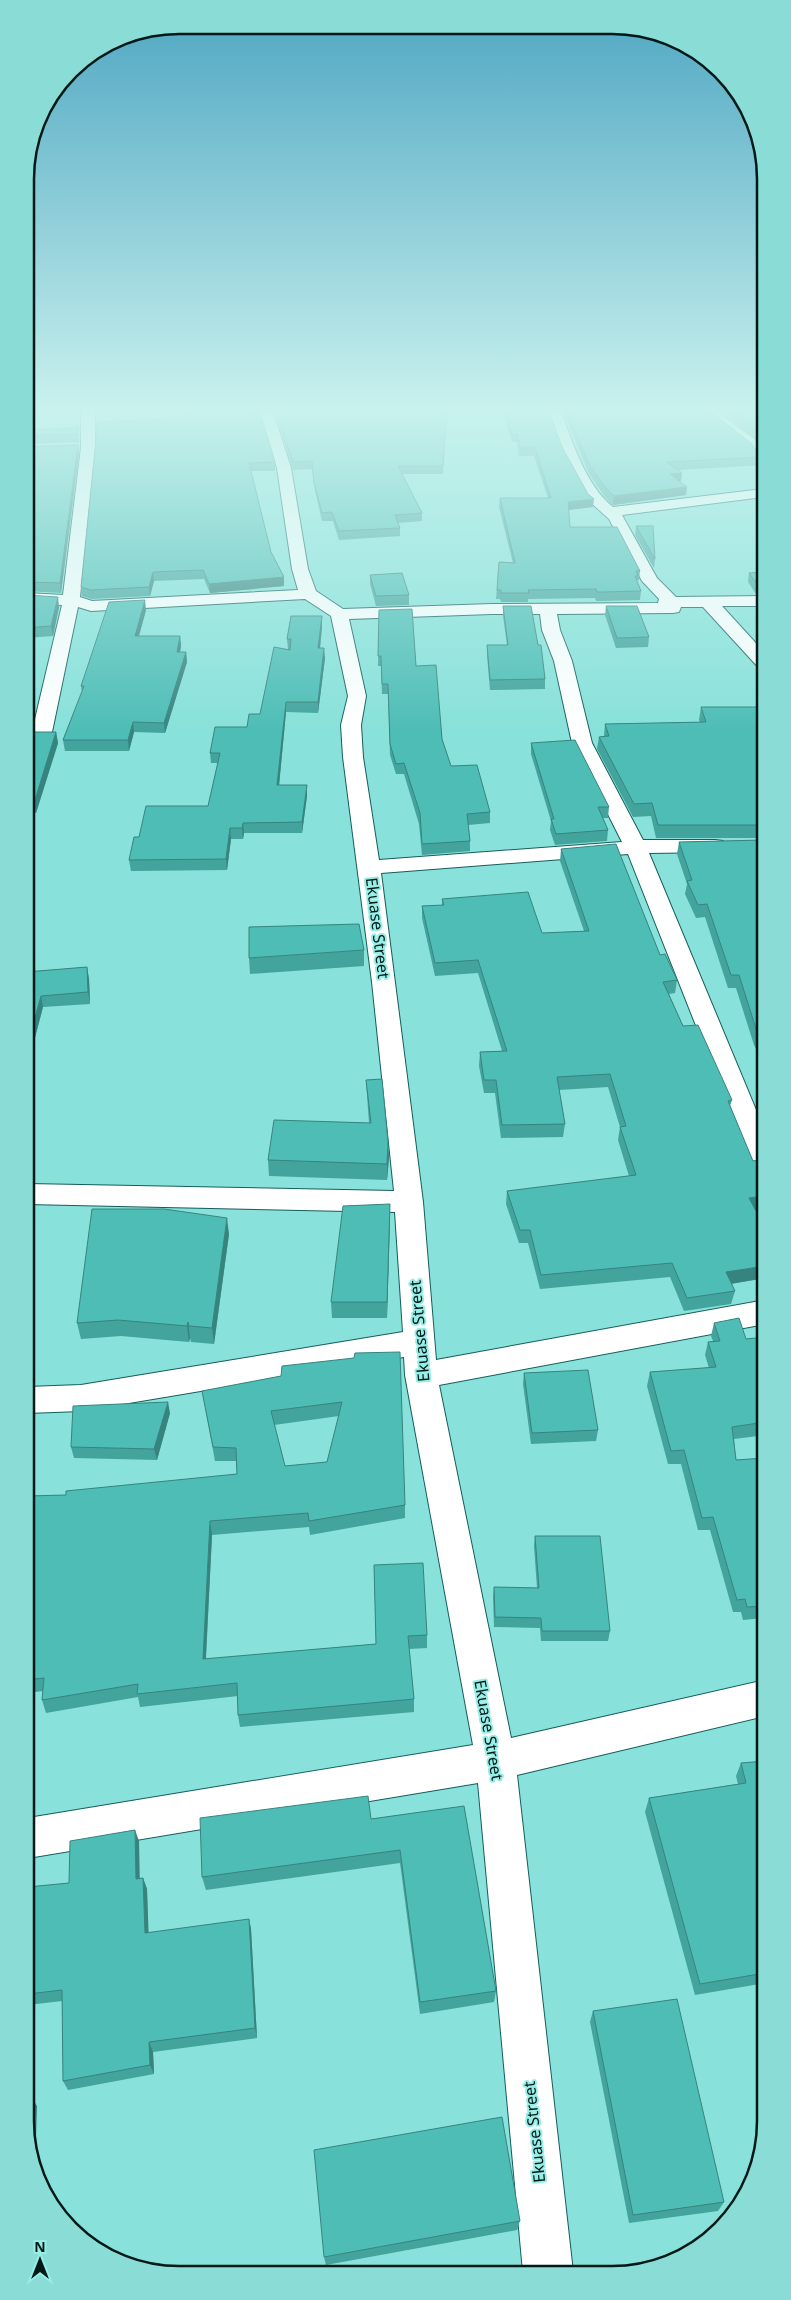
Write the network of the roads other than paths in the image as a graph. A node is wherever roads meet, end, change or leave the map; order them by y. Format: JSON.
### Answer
{"nodes":[{"id":1,"x":76,"y":516,"type":"edge"},
{"id":2,"x":292,"y":516,"type":"edge"},
{"id":3,"x":615,"y":516,"type":"edge"},
{"id":4,"x":308,"y":594,"type":"junction"},
{"id":5,"x":34,"y":598,"type":"edge"},
{"id":6,"x":71,"y":600,"type":"junction"},
{"id":7,"x":757,"y":601,"type":"edge"},
{"id":8,"x":666,"y":602,"type":"junction"},
{"id":9,"x":709,"y":602,"type":"junction"},
{"id":10,"x":548,"y":609,"type":"junction"},
{"id":11,"x":339,"y":614,"type":"junction"},
{"id":12,"x":757,"y":655,"type":"edge"},
{"id":13,"x":42,"y":732,"type":"edge"},
{"id":14,"x":734,"y":846,"type":"edge"},
{"id":15,"x":636,"y":847,"type":"junction"},
{"id":16,"x":370,"y":867,"type":"junction"},
{"id":17,"x":757,"y":1145,"type":"edge"},
{"id":18,"x":34,"y":1194,"type":"edge"},
{"id":19,"x":409,"y":1202,"type":"junction"},
{"id":20,"x":757,"y":1313,"type":"edge"},
{"id":21,"x":419,"y":1342,"type":"junction"},
{"id":22,"x":421,"y":1375,"type":"junction"},
{"id":23,"x":34,"y":1400,"type":"edge"},
{"id":24,"x":757,"y":1700,"type":"edge"},
{"id":25,"x":496,"y":1761,"type":"junction"},
{"id":26,"x":34,"y":1837,"type":"edge"},
{"id":27,"x":547,"y":2266,"type":"edge"}],
"edges":[{"from":1,"to":6,"type":"street"},
{"from":2,"to":4,"type":"street"},
{"from":3,"to":8,"type":"street"},
{"from":4,"to":6,"type":"street"},
{"from":4,"to":11,"type":"street"},
{"from":5,"to":6,"type":"street"},
{"from":6,"to":13,"type":"street"},
{"from":7,"to":9,"type":"street"},
{"from":8,"to":9,"type":"street"},
{"from":8,"to":10,"type":"street"},
{"from":9,"to":12,"type":"street"},
{"from":10,"to":11,"type":"street"},
{"from":10,"to":15,"type":"street"},
{"from":11,"to":16,"type":"street","name":"Ekuase Street"},
{"from":14,"to":15,"type":"street"},
{"from":15,"to":16,"type":"street"},
{"from":15,"to":17,"type":"street"},
{"from":16,"to":19,"type":"street","name":"Ekuase Street"},
{"from":18,"to":19,"type":"street"},
{"from":19,"to":21,"type":"street","name":"Ekuase Street"},
{"from":20,"to":22,"type":"street"},
{"from":21,"to":22,"type":"street","name":"Ekuase Street"},
{"from":21,"to":23,"type":"street"},
{"from":22,"to":25,"type":"street","name":"Ekuase Street"},
{"from":24,"to":25,"type":"street"},
{"from":25,"to":26,"type":"street"},
{"from":25,"to":27,"type":"street","name":"Ekuase Street"}]}
